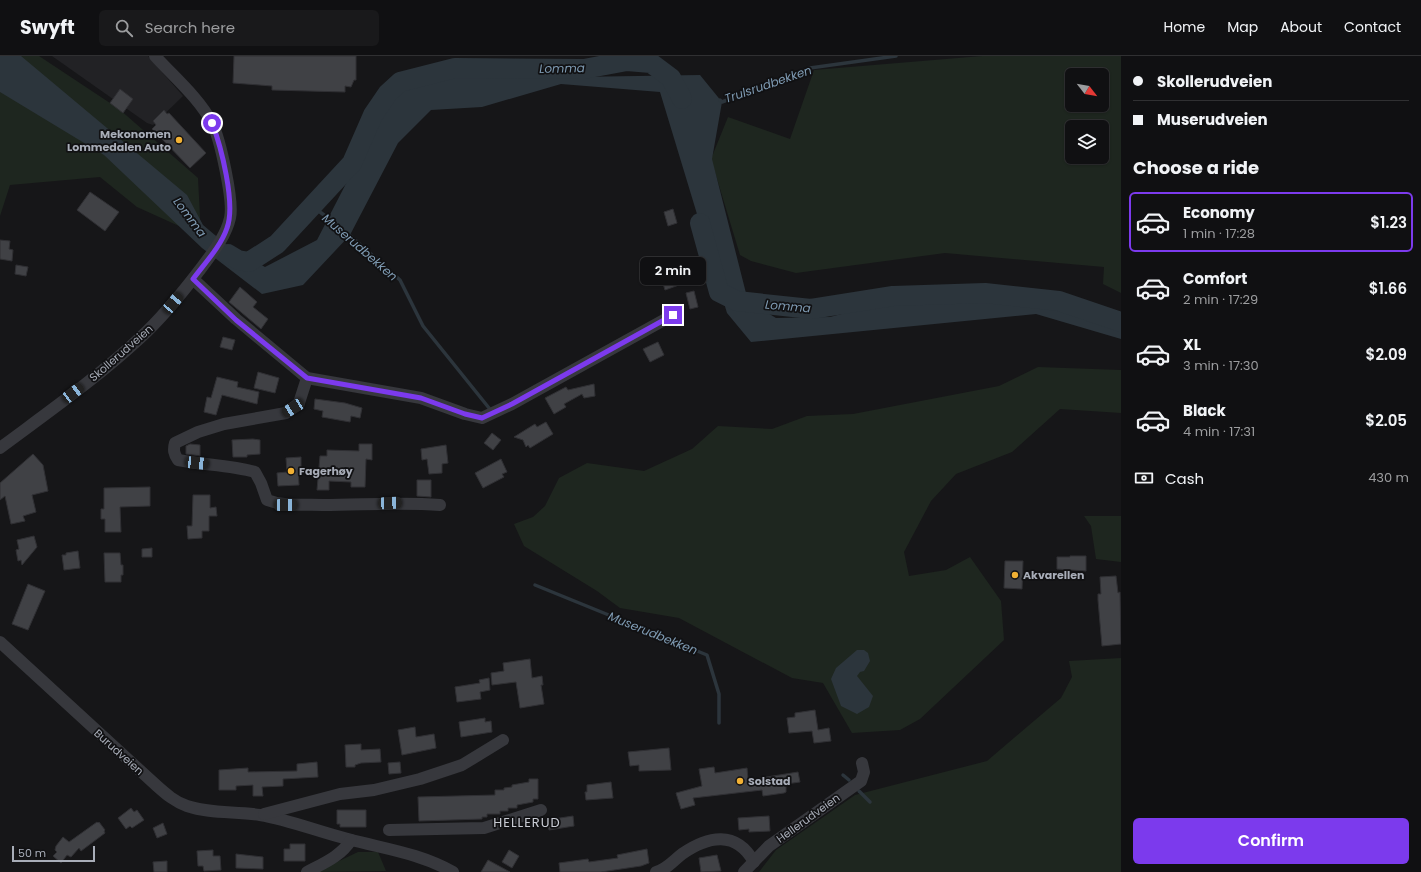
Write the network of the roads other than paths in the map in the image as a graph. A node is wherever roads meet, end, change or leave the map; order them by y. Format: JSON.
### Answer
{"nodes":[{"id":1,"x":155,"y":56,"type":"edge"},
{"id":2,"x":193,"y":279,"type":"junction"},
{"id":3,"x":673,"y":315,"type":"dead end"},
{"id":4,"x":307,"y":378,"type":"junction"},
{"id":5,"x":0,"y":448,"type":"edge"},
{"id":6,"x":440,"y":505,"type":"dead end"},
{"id":7,"x":0,"y":642,"type":"edge"},
{"id":8,"x":503,"y":740,"type":"dead end"},
{"id":9,"x":862,"y":763,"type":"dead end"},
{"id":10,"x":541,"y":810,"type":"dead end"},
{"id":11,"x":260,"y":815,"type":"junction"},
{"id":12,"x":389,"y":830,"type":"dead end"},
{"id":13,"x":351,"y":840,"type":"junction"},
{"id":14,"x":754,"y":862,"type":"junction"},
{"id":15,"x":307,"y":872,"type":"edge"},
{"id":16,"x":453,"y":872,"type":"edge"},
{"id":17,"x":656,"y":872,"type":"edge"},
{"id":18,"x":744,"y":872,"type":"edge"}],
"edges":[{"from":1,"to":2,"type":"street","name":"Skollerudveien"},
{"from":2,"to":4,"type":"street"},
{"from":2,"to":5,"type":"street","name":"Skollerudveien"},
{"from":3,"to":4,"type":"street"},
{"from":4,"to":6,"type":"street"},
{"from":7,"to":11,"type":"street","name":"Burudveien"},
{"from":8,"to":11,"type":"street","name":"Burudveien"},
{"from":9,"to":14,"type":"street","name":"Hellerudveien"},
{"from":10,"to":12,"type":"street"},
{"from":11,"to":13,"type":"street","name":"Burudveien"},
{"from":13,"to":15,"type":"street"},
{"from":13,"to":16,"type":"street","name":"Burudveien"},
{"from":14,"to":17,"type":"street"},
{"from":14,"to":18,"type":"street","name":"Hellerudveien"}]}
